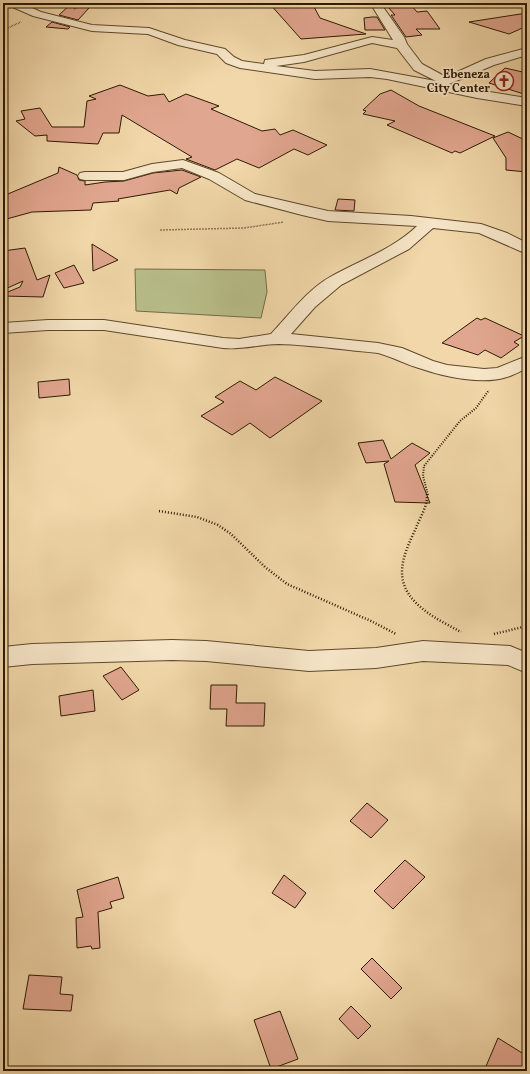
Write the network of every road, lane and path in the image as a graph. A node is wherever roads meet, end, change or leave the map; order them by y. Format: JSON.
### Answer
{"nodes":[{"id":1,"x":12,"y":3,"type":"edge"},
{"id":2,"x":377,"y":6,"type":"dead end"},
{"id":3,"x":401,"y":45,"type":"junction"},
{"id":4,"x":527,"y":51,"type":"edge"},
{"id":5,"x":254,"y":66,"type":"junction"},
{"id":6,"x":446,"y":81,"type":"junction"},
{"id":7,"x":465,"y":91,"type":"junction"},
{"id":8,"x":527,"y":102,"type":"edge"},
{"id":9,"x":85,"y":176,"type":"dead end"},
{"id":10,"x":287,"y":222,"type":"dead end"},
{"id":11,"x":430,"y":223,"type":"junction"},
{"id":12,"x":160,"y":230,"type":"dead end"},
{"id":13,"x":527,"y":249,"type":"edge"},
{"id":14,"x":3,"y":328,"type":"edge"},
{"id":15,"x":277,"y":339,"type":"junction"},
{"id":16,"x":527,"y":361,"type":"edge"},
{"id":17,"x":501,"y":373,"type":"junction"},
{"id":18,"x":159,"y":511,"type":"dead end"},
{"id":19,"x":465,"y":634,"type":"dead end"},
{"id":20,"x":418,"y":652,"type":"junction"},
{"id":21,"x":3,"y":657,"type":"edge"},
{"id":22,"x":527,"y":662,"type":"edge"}],
"edges":[{"from":1,"to":5,"type":"street"},
{"from":2,"to":3,"type":"street"},
{"from":3,"to":5,"type":"street"},
{"from":3,"to":6,"type":"street"},
{"from":4,"to":6,"type":"street"},
{"from":5,"to":7,"type":"street"},
{"from":6,"to":7,"type":"street"},
{"from":7,"to":8,"type":"street"},
{"from":9,"to":11,"type":"street"},
{"from":10,"to":12,"type":"path"},
{"from":11,"to":13,"type":"street"},
{"from":11,"to":15,"type":"street"},
{"from":14,"to":15,"type":"street"},
{"from":15,"to":17,"type":"street"},
{"from":16,"to":17,"type":"street"},
{"from":17,"to":19,"type":"path"},
{"from":18,"to":20,"type":"path"},
{"from":20,"to":21,"type":"street"},
{"from":20,"to":22,"type":"street"}]}
